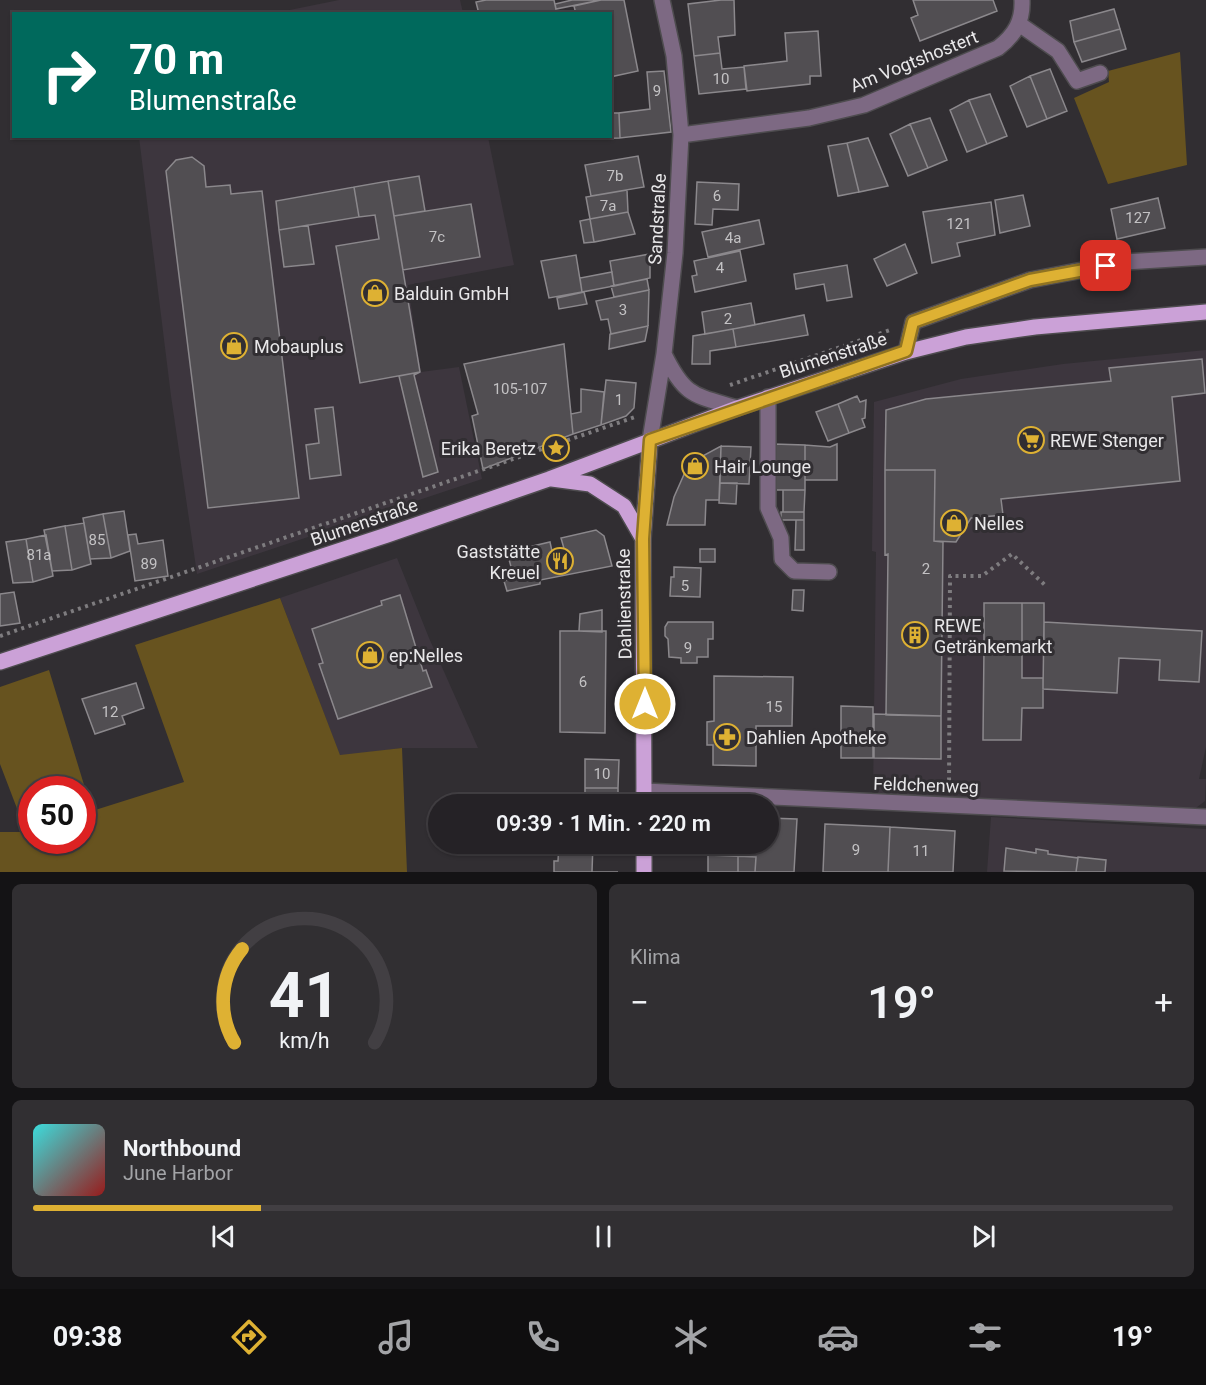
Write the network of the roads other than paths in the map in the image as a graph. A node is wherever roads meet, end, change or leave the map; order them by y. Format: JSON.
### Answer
{"nodes":[{"id":1,"x":662,"y":0,"type":"edge"},
{"id":2,"x":1022,"y":0,"type":"edge"},
{"id":3,"x":1019,"y":24,"type":"junction"},
{"id":4,"x":1100,"y":73,"type":"dead end"},
{"id":5,"x":681,"y":135,"type":"junction"},
{"id":6,"x":1206,"y":257,"type":"edge"},
{"id":7,"x":1206,"y":312,"type":"edge"},
{"id":8,"x":906,"y":351,"type":"junction"},
{"id":9,"x":664,"y":354,"type":"junction"},
{"id":10,"x":768,"y":397,"type":"junction"},
{"id":11,"x":737,"y":408,"type":"junction"},
{"id":12,"x":650,"y":440,"type":"junction"},
{"id":13,"x":549,"y":479,"type":"junction"},
{"id":14,"x":643,"y":539,"type":"junction"},
{"id":15,"x":829,"y":572,"type":"dead end"},
{"id":16,"x":0,"y":662,"type":"edge"},
{"id":17,"x":644,"y":794,"type":"edge"},
{"id":18,"x":779,"y":801,"type":"edge"},
{"id":19,"x":1206,"y":817,"type":"edge"},
{"id":20,"x":644,"y":854,"type":"edge"},
{"id":21,"x":644,"y":872,"type":"edge"}],
"edges":[{"from":1,"to":5,"type":"street","name":"Sandstraße"},
{"from":2,"to":3,"type":"street"},
{"from":3,"to":4,"type":"street"},
{"from":3,"to":5,"type":"street","name":"Am Vogtshostert"},
{"from":5,"to":9,"type":"street","name":"Sandstraße"},
{"from":6,"to":8,"type":"street","name":"Blumenstraße"},
{"from":7,"to":8,"type":"main road","name":"Blumenstraße"},
{"from":8,"to":10,"type":"main road","name":"Blumenstraße"},
{"from":9,"to":11,"type":"street"},
{"from":9,"to":12,"type":"street","name":"Sandstraße"},
{"from":10,"to":11,"type":"main road","name":"Blumenstraße"},
{"from":10,"to":15,"type":"street"},
{"from":11,"to":12,"type":"main road","name":"Blumenstraße"},
{"from":12,"to":13,"type":"main road","name":"Blumenstraße"},
{"from":12,"to":14,"type":"main road","name":"Dahlienstraße"},
{"from":13,"to":14,"type":"main road"},
{"from":13,"to":16,"type":"main road","name":"Blumenstraße"},
{"from":14,"to":17,"type":"main road","name":"Dahlienstraße"},
{"from":18,"to":19,"type":"street","name":"Feldchenweg"},
{"from":20,"to":21,"type":"main road"}]}
